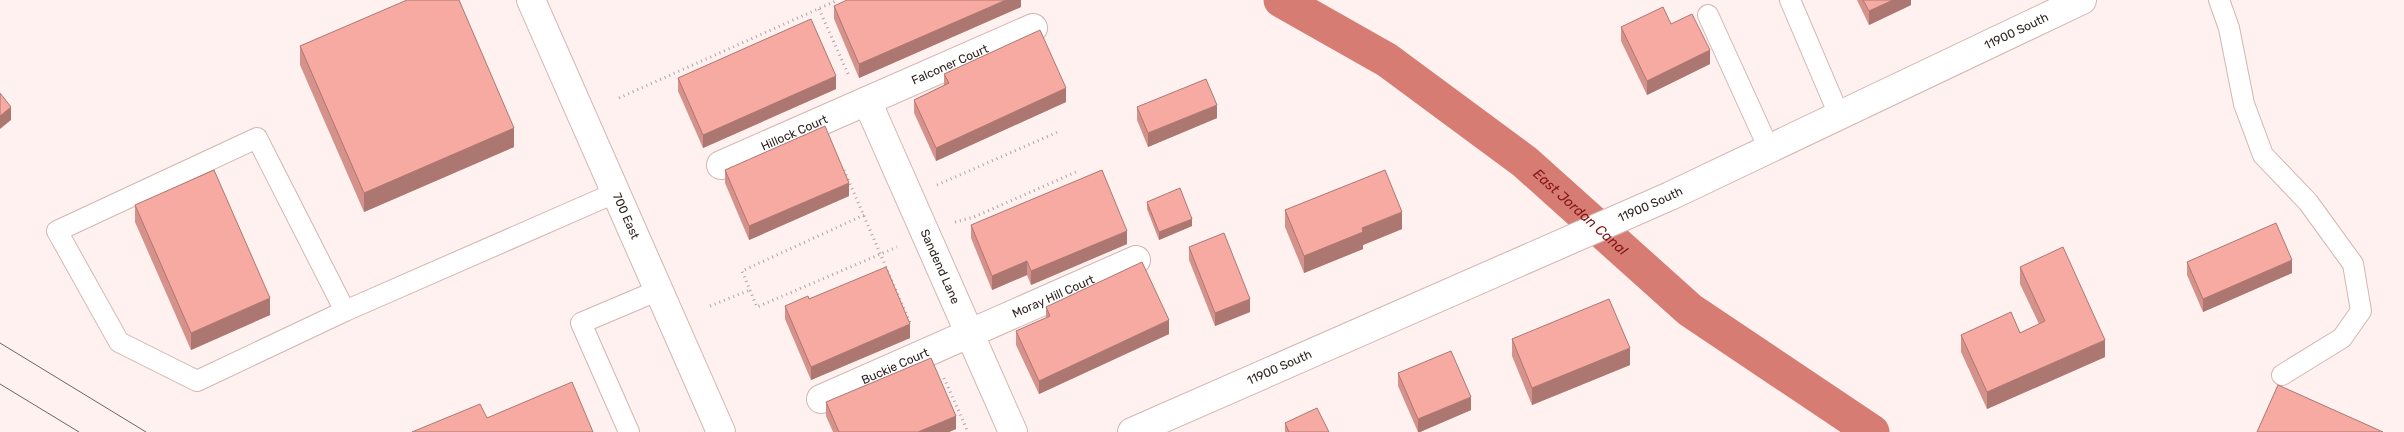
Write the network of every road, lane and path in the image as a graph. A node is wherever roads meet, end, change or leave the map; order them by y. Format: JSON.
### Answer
{"nodes":[{"id":1,"x":532,"y":0,"type":"edge"},
{"id":2,"x":838,"y":0,"type":"edge"},
{"id":3,"x":1790,"y":0,"type":"edge"},
{"id":4,"x":2082,"y":0,"type":"edge"},
{"id":5,"x":2219,"y":0,"type":"edge"},
{"id":6,"x":819,"y":9,"type":"junction"},
{"id":7,"x":1708,"y":15,"type":"dead end"},
{"id":8,"x":1033,"y":28,"type":"dead end"},
{"id":9,"x":859,"y":91,"type":"junction"},
{"id":10,"x":619,"y":98,"type":"dead end"},
{"id":11,"x":1839,"y":115,"type":"junction"},
{"id":12,"x":1060,"y":131,"type":"dead end"},
{"id":13,"x":1769,"y":149,"type":"junction"},
{"id":14,"x":721,"y":165,"type":"dead end"},
{"id":15,"x":842,"y":165,"type":"edge"},
{"id":16,"x":1076,"y":172,"type":"dead end"},
{"id":17,"x":930,"y":188,"type":"dead end"},
{"id":18,"x":617,"y":192,"type":"junction"},
{"id":19,"x":864,"y":215,"type":"junction"},
{"id":20,"x":947,"y":225,"type":"dead end"},
{"id":21,"x":882,"y":254,"type":"junction"},
{"id":22,"x":1136,"y":260,"type":"dead end"},
{"id":23,"x":659,"y":290,"type":"junction"},
{"id":24,"x":750,"y":290,"type":"junction"},
{"id":25,"x":710,"y":306,"type":"dead end"},
{"id":26,"x":345,"y":311,"type":"junction"},
{"id":27,"x":915,"y":332,"type":"dead end"},
{"id":28,"x":970,"y":333,"type":"junction"},
{"id":29,"x":941,"y":371,"type":"dead end"},
{"id":30,"x":2282,"y":375,"type":"dead end"},
{"id":31,"x":821,"y":399,"type":"dead end"},
{"id":32,"x":629,"y":432,"type":"edge"},
{"id":33,"x":721,"y":432,"type":"edge"},
{"id":34,"x":968,"y":432,"type":"edge"},
{"id":35,"x":1013,"y":432,"type":"edge"},
{"id":36,"x":1132,"y":432,"type":"edge"}],
"edges":[{"from":1,"to":18,"type":"street","name":"700 East"},
{"from":2,"to":6,"type":"path"},
{"from":3,"to":11,"type":"lane"},
{"from":4,"to":11,"type":"street","name":"11900 South"},
{"from":5,"to":30,"type":"lane"},
{"from":6,"to":9,"type":"path"},
{"from":6,"to":10,"type":"path"},
{"from":7,"to":13,"type":"lane"},
{"from":8,"to":9,"type":"street","name":"Falconer Court"},
{"from":9,"to":14,"type":"street","name":"Hillock Court"},
{"from":9,"to":28,"type":"street","name":"Sandend Lane"},
{"from":11,"to":13,"type":"street","name":"11900 South"},
{"from":12,"to":17,"type":"path"},
{"from":13,"to":36,"type":"street","name":"11900 South"},
{"from":15,"to":19,"type":"path"},
{"from":16,"to":20,"type":"path"},
{"from":18,"to":23,"type":"street","name":"700 East"},
{"from":18,"to":26,"type":"lane"},
{"from":19,"to":21,"type":"path"},
{"from":19,"to":24,"type":"path"},
{"from":21,"to":24,"type":"path"},
{"from":21,"to":27,"type":"path"},
{"from":22,"to":28,"type":"street","name":"Moray Hill Court"},
{"from":23,"to":32,"type":"lane"},
{"from":23,"to":33,"type":"street","name":"700 East"},
{"from":24,"to":25,"type":"path"},
{"from":26,"to":26,"type":"lane"},
{"from":28,"to":31,"type":"street","name":"Buckie Court"},
{"from":28,"to":35,"type":"street","name":"Sandend Lane"},
{"from":29,"to":34,"type":"path"}]}
